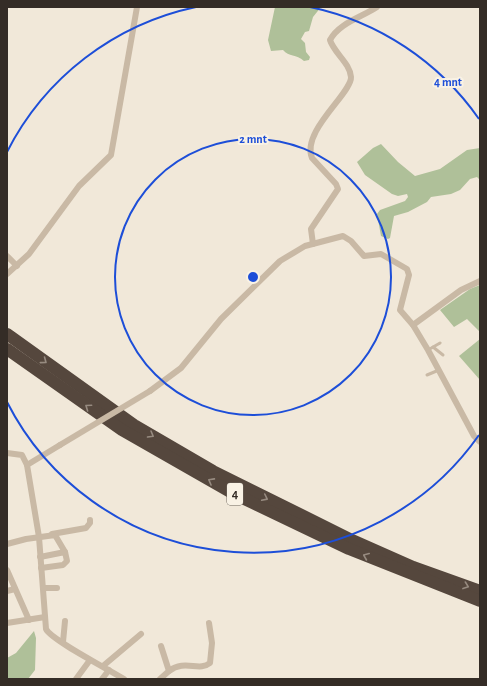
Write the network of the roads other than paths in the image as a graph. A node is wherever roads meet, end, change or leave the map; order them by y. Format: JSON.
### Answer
{"nodes":[{"id":1,"x":137,"y":7,"type":"edge"},
{"id":2,"x":377,"y":7,"type":"edge"},
{"id":3,"x":313,"y":244,"type":"junction"},
{"id":4,"x":7,"y":256,"type":"edge"},
{"id":5,"x":17,"y":266,"type":"junction"},
{"id":6,"x":7,"y":274,"type":"edge"},
{"id":7,"x":480,"y":281,"type":"edge"},
{"id":8,"x":413,"y":325,"type":"junction"},
{"id":9,"x":7,"y":334,"type":"edge"},
{"id":10,"x":440,"y":343,"type":"dead end"},
{"id":11,"x":7,"y":349,"type":"edge"},
{"id":12,"x":431,"y":349,"type":"junction"},
{"id":13,"x":443,"y":355,"type":"dead end"},
{"id":14,"x":439,"y":370,"type":"junction"},
{"id":15,"x":427,"y":374,"type":"dead end"},
{"id":16,"x":480,"y":442,"type":"edge"},
{"id":17,"x":7,"y":453,"type":"edge"},
{"id":18,"x":27,"y":465,"type":"junction"},
{"id":19,"x":90,"y":520,"type":"dead end"},
{"id":20,"x":38,"y":537,"type":"junction"},
{"id":21,"x":7,"y":544,"type":"edge"},
{"id":22,"x":65,"y":552,"type":"junction"},
{"id":23,"x":40,"y":557,"type":"junction"},
{"id":24,"x":41,"y":568,"type":"junction"},
{"id":25,"x":7,"y":570,"type":"edge"},
{"id":26,"x":43,"y":588,"type":"junction"},
{"id":27,"x":57,"y":588,"type":"dead end"},
{"id":28,"x":15,"y":589,"type":"junction"},
{"id":29,"x":7,"y":591,"type":"edge"},
{"id":30,"x":480,"y":591,"type":"edge"},
{"id":31,"x":480,"y":601,"type":"edge"},
{"id":32,"x":45,"y":617,"type":"junction"},
{"id":33,"x":29,"y":620,"type":"junction"},
{"id":34,"x":65,"y":621,"type":"dead end"},
{"id":35,"x":7,"y":623,"type":"edge"},
{"id":36,"x":209,"y":623,"type":"dead end"},
{"id":37,"x":141,"y":634,"type":"dead end"},
{"id":38,"x":63,"y":642,"type":"junction"},
{"id":39,"x":161,"y":646,"type":"dead end"},
{"id":40,"x":90,"y":660,"type":"junction"},
{"id":41,"x":106,"y":668,"type":"junction"},
{"id":42,"x":169,"y":671,"type":"junction"},
{"id":43,"x":122,"y":678,"type":"edge"},
{"id":44,"x":76,"y":679,"type":"edge"},
{"id":45,"x":102,"y":679,"type":"edge"},
{"id":46,"x":160,"y":679,"type":"edge"}],
"edges":[{"from":1,"to":5,"type":"street"},
{"from":2,"to":3,"type":"street"},
{"from":3,"to":8,"type":"street"},
{"from":3,"to":18,"type":"street","bridge":true},
{"from":4,"to":5,"type":"street"},
{"from":5,"to":6,"type":"street"},
{"from":7,"to":8,"type":"street"},
{"from":8,"to":12,"type":"street"},
{"from":9,"to":30,"type":"highway","number":"4","one_way":true},
{"from":10,"to":12,"type":"lane"},
{"from":31,"to":11,"type":"highway","number":"4","one_way":true},
{"from":12,"to":13,"type":"lane"},
{"from":12,"to":14,"type":"street"},
{"from":14,"to":15,"type":"lane"},
{"from":14,"to":16,"type":"street"},
{"from":17,"to":18,"type":"street"},
{"from":18,"to":20,"type":"street"},
{"from":19,"to":20,"type":"street"},
{"from":20,"to":21,"type":"street"},
{"from":20,"to":22,"type":"street"},
{"from":20,"to":23,"type":"street"},
{"from":22,"to":23,"type":"street"},
{"from":22,"to":24,"type":"street"},
{"from":23,"to":24,"type":"street"},
{"from":24,"to":26,"type":"street"},
{"from":25,"to":28,"type":"street"},
{"from":26,"to":27,"type":"street"},
{"from":26,"to":32,"type":"street"},
{"from":28,"to":29,"type":"street"},
{"from":28,"to":33,"type":"street"},
{"from":32,"to":33,"type":"street"},
{"from":32,"to":38,"type":"street"},
{"from":33,"to":35,"type":"street"},
{"from":34,"to":38,"type":"street"},
{"from":36,"to":42,"type":"street"},
{"from":37,"to":41,"type":"street"},
{"from":38,"to":40,"type":"street"},
{"from":39,"to":42,"type":"street"},
{"from":40,"to":41,"type":"street"},
{"from":40,"to":44,"type":"street"},
{"from":41,"to":43,"type":"street"},
{"from":41,"to":45,"type":"street"},
{"from":42,"to":46,"type":"street"}]}
